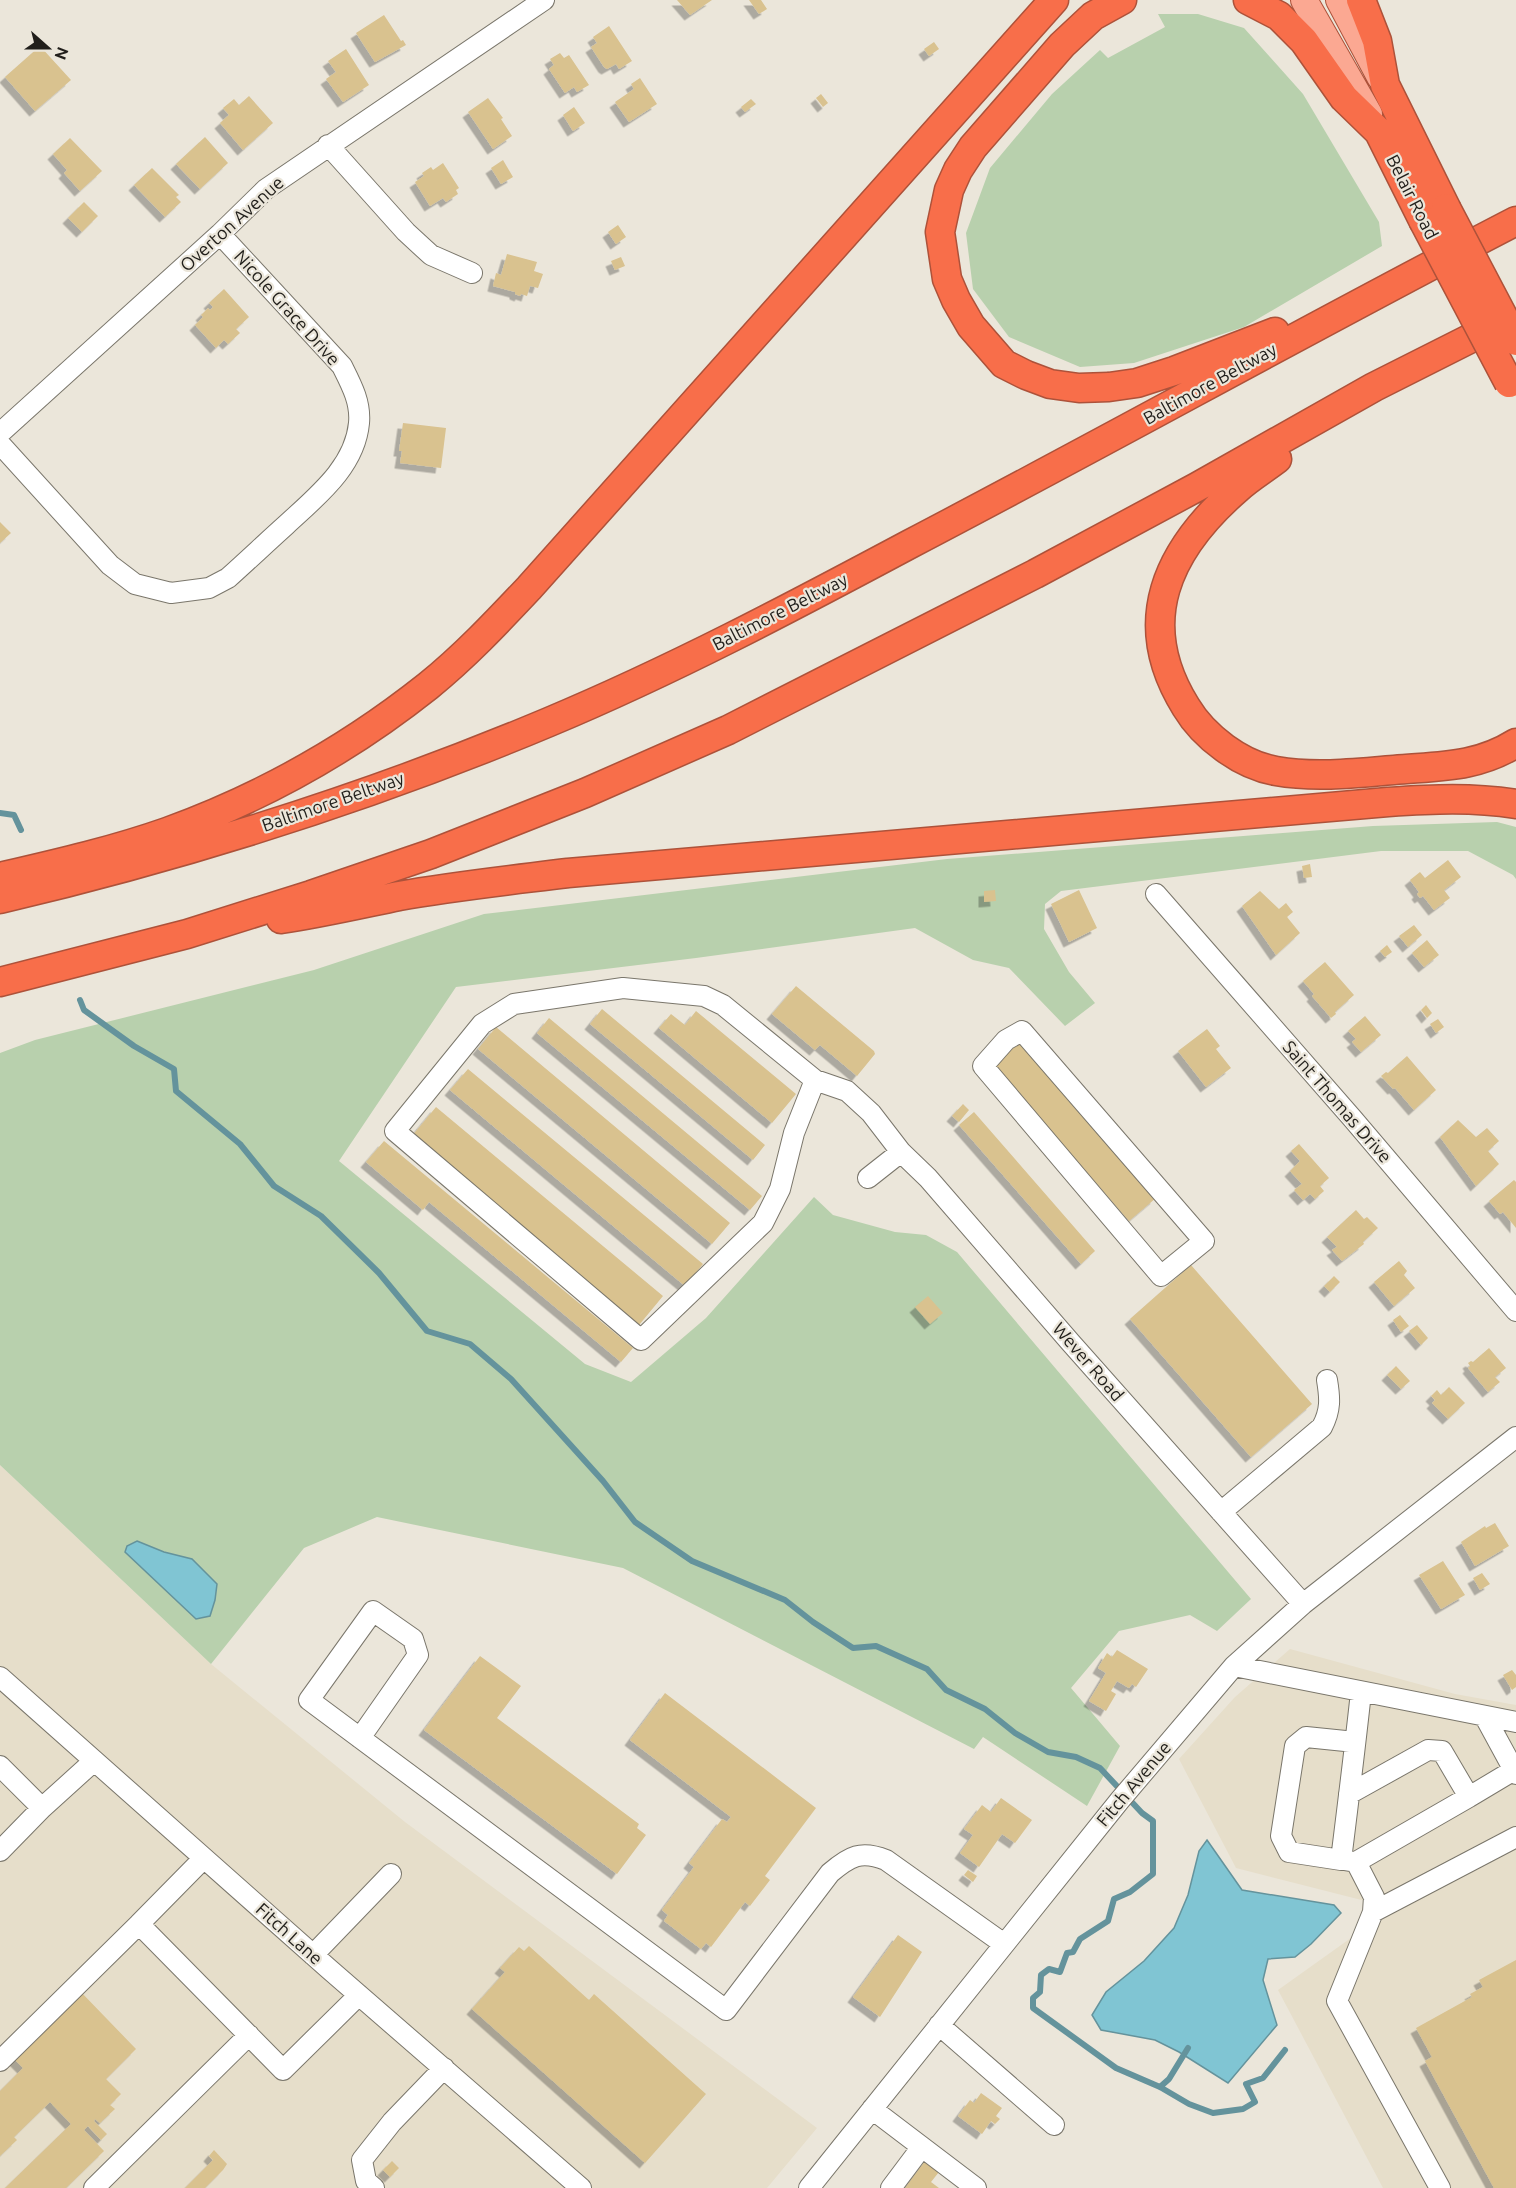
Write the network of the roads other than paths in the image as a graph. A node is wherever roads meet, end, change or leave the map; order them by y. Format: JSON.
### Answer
{"nodes":[{"id":1,"x":544,"y":0,"type":"edge"},
{"id":2,"x":1054,"y":0,"type":"edge"},
{"id":3,"x":1122,"y":0,"type":"edge"},
{"id":4,"x":1248,"y":0,"type":"edge"},
{"id":5,"x":1304,"y":0,"type":"edge"},
{"id":6,"x":1339,"y":0,"type":"edge"},
{"id":7,"x":1361,"y":0,"type":"edge"},
{"id":8,"x":1385,"y":86,"type":"junction"},
{"id":9,"x":1379,"y":132,"type":"junction"},
{"id":10,"x":328,"y":145,"type":"junction"},
{"id":11,"x":1435,"y":214,"type":"junction"},
{"id":12,"x":1516,"y":221,"type":"edge"},
{"id":13,"x":220,"y":234,"type":"junction"},
{"id":14,"x":472,"y":273,"type":"dead end"},
{"id":15,"x":1365,"y":299,"type":"junction"},
{"id":16,"x":1516,"y":315,"type":"edge"},
{"id":17,"x":1516,"y":341,"type":"edge"},
{"id":18,"x":1374,"y":387,"type":"junction"},
{"id":19,"x":1512,"y":390,"type":"edge"},
{"id":20,"x":0,"y":434,"type":"edge"},
{"id":21,"x":0,"y":444,"type":"edge"},
{"id":22,"x":1516,"y":743,"type":"edge"},
{"id":23,"x":1516,"y":804,"type":"edge"},
{"id":24,"x":0,"y":877,"type":"edge"},
{"id":25,"x":1156,"y":894,"type":"dead end"},
{"id":26,"x":0,"y":899,"type":"edge"},
{"id":27,"x":187,"y":934,"type":"junction"},
{"id":28,"x":0,"y":982,"type":"edge"},
{"id":29,"x":815,"y":1080,"type":"junction"},
{"id":30,"x":902,"y":1152,"type":"junction"},
{"id":31,"x":868,"y":1178,"type":"dead end"},
{"id":32,"x":1204,"y":1240,"type":"joint"},
{"id":33,"x":1516,"y":1311,"type":"edge"},
{"id":34,"x":1327,"y":1380,"type":"dead end"},
{"id":35,"x":1516,"y":1437,"type":"edge"},
{"id":36,"x":1221,"y":1512,"type":"junction"},
{"id":37,"x":1303,"y":1604,"type":"junction"},
{"id":38,"x":1234,"y":1666,"type":"junction"},
{"id":39,"x":0,"y":1677,"type":"edge"},
{"id":40,"x":1361,"y":1692,"type":"junction"},
{"id":41,"x":1485,"y":1718,"type":"junction"},
{"id":42,"x":1516,"y":1722,"type":"edge"},
{"id":43,"x":360,"y":1738,"type":"junction"},
{"id":44,"x":1356,"y":1742,"type":"junction"},
{"id":45,"x":94,"y":1761,"type":"junction"},
{"id":46,"x":0,"y":1766,"type":"edge"},
{"id":47,"x":1515,"y":1772,"type":"edge"},
{"id":48,"x":1349,"y":1794,"type":"junction"},
{"id":49,"x":1468,"y":1797,"type":"junction"},
{"id":50,"x":42,"y":1808,"type":"junction"},
{"id":51,"x":1516,"y":1837,"type":"edge"},
{"id":52,"x":0,"y":1851,"type":"edge"},
{"id":53,"x":204,"y":1858,"type":"junction"},
{"id":54,"x":1349,"y":1861,"type":"junction"},
{"id":55,"x":391,"y":1874,"type":"dead end"},
{"id":56,"x":1373,"y":1912,"type":"junction"},
{"id":57,"x":139,"y":1924,"type":"junction"},
{"id":58,"x":1004,"y":1944,"type":"junction"},
{"id":59,"x":313,"y":1955,"type":"junction"},
{"id":60,"x":359,"y":1995,"type":"junction"},
{"id":61,"x":939,"y":2025,"type":"junction"},
{"id":62,"x":249,"y":2035,"type":"junction"},
{"id":63,"x":0,"y":2061,"type":"edge"},
{"id":64,"x":444,"y":2068,"type":"junction"},
{"id":65,"x":873,"y":2109,"type":"junction"},
{"id":66,"x":1054,"y":2125,"type":"dead end"},
{"id":67,"x":921,"y":2148,"type":"junction"},
{"id":68,"x":94,"y":2188,"type":"edge"},
{"id":69,"x":374,"y":2188,"type":"edge"},
{"id":70,"x":580,"y":2188,"type":"edge"},
{"id":71,"x":809,"y":2188,"type":"edge"},
{"id":72,"x":891,"y":2188,"type":"edge"},
{"id":73,"x":976,"y":2188,"type":"edge"},
{"id":74,"x":1440,"y":2188,"type":"edge"}],
"edges":[{"from":1,"to":10,"type":"street","name":"Overton Avenue"},
{"from":2,"to":24,"type":"highway"},
{"from":3,"to":15,"type":"highway"},
{"from":4,"to":9,"type":"highway"},
{"from":5,"to":9,"type":"main road","name":"Belair Road"},
{"from":6,"to":8,"type":"main road","name":"Belair Road"},
{"from":7,"to":8,"type":"highway"},
{"from":8,"to":11,"type":"highway","name":"Belair Road"},
{"from":9,"to":11,"type":"highway","name":"Belair Road"},
{"from":10,"to":13,"type":"street","name":"Overton Avenue"},
{"from":10,"to":14,"type":"street"},
{"from":11,"to":17,"type":"highway","name":"Belair Road","bridge":true},
{"from":11,"to":19,"type":"highway","name":"Belair Road","bridge":true},
{"from":12,"to":15,"type":"highway","name":"Baltimore Beltway"},
{"from":13,"to":20,"type":"street","name":"Overton Avenue"},
{"from":13,"to":21,"type":"street","name":"Nicole Grace Drive"},
{"from":15,"to":26,"type":"highway","name":"Baltimore Beltway"},
{"from":16,"to":18,"type":"highway"},
{"from":18,"to":22,"type":"highway"},
{"from":18,"to":27,"type":"highway"},
{"from":23,"to":27,"type":"highway"},
{"from":25,"to":33,"type":"street","name":"Saint Thomas Drive"},
{"from":27,"to":28,"type":"highway"},
{"from":29,"to":29,"type":"street"},
{"from":29,"to":30,"type":"street","name":"Wever Road"},
{"from":30,"to":31,"type":"street"},
{"from":30,"to":36,"type":"street","name":"Wever Road"},
{"from":32,"to":32,"type":"street"},
{"from":34,"to":36,"type":"street"},
{"from":35,"to":37,"type":"street","name":"Fitch Avenue"},
{"from":36,"to":37,"type":"street","name":"Wever Road"},
{"from":37,"to":38,"type":"street","name":"Fitch Avenue"},
{"from":38,"to":40,"type":"street"},
{"from":38,"to":58,"type":"street","name":"Fitch Avenue"},
{"from":39,"to":45,"type":"street","name":"Fitch Lane"},
{"from":40,"to":41,"type":"street"},
{"from":40,"to":44,"type":"street"},
{"from":41,"to":42,"type":"street"},
{"from":41,"to":47,"type":"street"},
{"from":43,"to":43,"type":"street"},
{"from":43,"to":58,"type":"street"},
{"from":44,"to":48,"type":"street"},
{"from":44,"to":54,"type":"street"},
{"from":45,"to":50,"type":"street"},
{"from":45,"to":53,"type":"street","name":"Fitch Lane"},
{"from":46,"to":50,"type":"street"},
{"from":47,"to":49,"type":"street"},
{"from":48,"to":49,"type":"street"},
{"from":48,"to":54,"type":"street"},
{"from":49,"to":54,"type":"street"},
{"from":50,"to":52,"type":"street"},
{"from":51,"to":56,"type":"street"},
{"from":53,"to":57,"type":"street"},
{"from":53,"to":59,"type":"street","name":"Fitch Lane"},
{"from":54,"to":56,"type":"street"},
{"from":55,"to":59,"type":"street"},
{"from":56,"to":74,"type":"street"},
{"from":57,"to":62,"type":"street"},
{"from":57,"to":63,"type":"street"},
{"from":58,"to":61,"type":"street","name":"Fitch Avenue"},
{"from":59,"to":60,"type":"street","name":"Fitch Lane"},
{"from":60,"to":62,"type":"street"},
{"from":60,"to":64,"type":"street","name":"Fitch Lane"},
{"from":61,"to":65,"type":"street","name":"Fitch Avenue"},
{"from":61,"to":66,"type":"street"},
{"from":62,"to":68,"type":"street"},
{"from":64,"to":69,"type":"street"},
{"from":64,"to":70,"type":"street","name":"Fitch Lane"},
{"from":65,"to":67,"type":"street"},
{"from":65,"to":71,"type":"street","name":"Fitch Avenue"},
{"from":67,"to":72,"type":"street"},
{"from":67,"to":73,"type":"street"}]}
